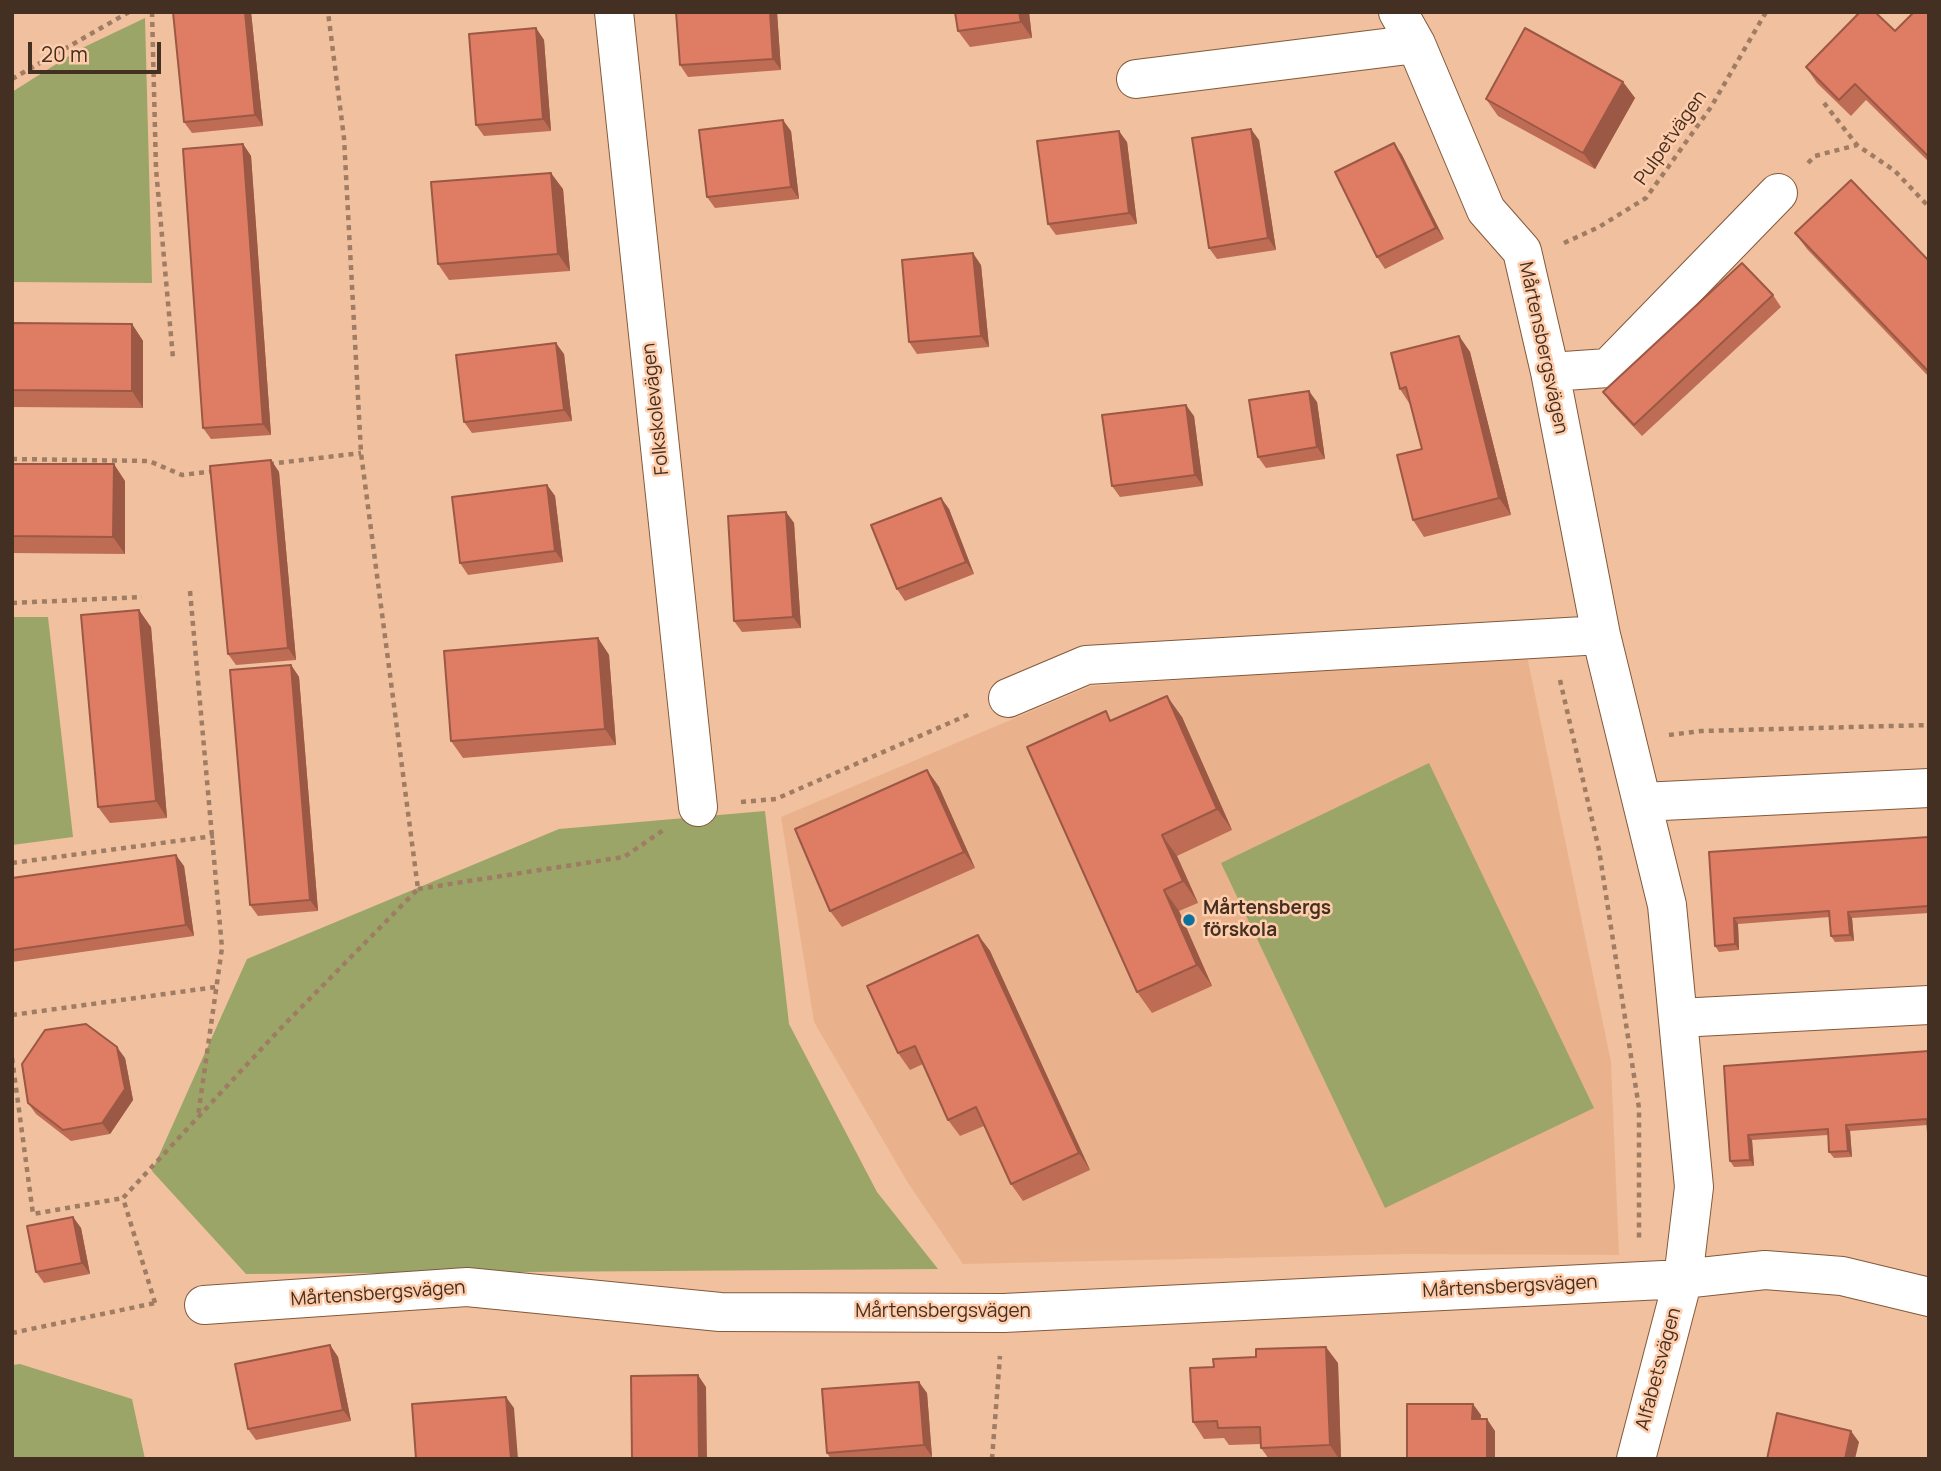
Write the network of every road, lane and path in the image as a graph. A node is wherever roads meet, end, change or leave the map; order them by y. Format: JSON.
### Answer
{"nodes":[{"id":1,"x":129,"y":12,"type":"edge"},
{"id":2,"x":152,"y":12,"type":"edge"},
{"id":3,"x":328,"y":12,"type":"edge"},
{"id":4,"x":614,"y":12,"type":"edge"},
{"id":5,"x":1766,"y":12,"type":"edge"},
{"id":6,"x":1407,"y":28,"type":"edge"},
{"id":7,"x":12,"y":79,"type":"edge"},
{"id":8,"x":1136,"y":79,"type":"dead end"},
{"id":9,"x":1824,"y":103,"type":"edge"},
{"id":10,"x":1857,"y":145,"type":"junction"},
{"id":11,"x":1778,"y":193,"type":"joint"},
{"id":12,"x":1929,"y":207,"type":"edge"},
{"id":13,"x":1522,"y":251,"type":"junction"},
{"id":14,"x":173,"y":358,"type":"dead end"},
{"id":15,"x":1550,"y":372,"type":"junction"},
{"id":16,"x":360,"y":453,"type":"junction"},
{"id":17,"x":12,"y":460,"type":"edge"},
{"id":18,"x":264,"y":465,"type":"edge"},
{"id":19,"x":223,"y":470,"type":"edge"},
{"id":20,"x":190,"y":591,"type":"dead end"},
{"id":21,"x":142,"y":597,"type":"dead end"},
{"id":22,"x":12,"y":604,"type":"edge"},
{"id":23,"x":1601,"y":635,"type":"junction"},
{"id":24,"x":1550,"y":639,"type":"junction"},
{"id":25,"x":1008,"y":698,"type":"dead end"},
{"id":26,"x":1929,"y":725,"type":"edge"},
{"id":27,"x":1628,"y":743,"type":"junction"},
{"id":28,"x":1576,"y":754,"type":"junction"},
{"id":29,"x":1929,"y":788,"type":"edge"},
{"id":30,"x":1642,"y":802,"type":"junction"},
{"id":31,"x":698,"y":807,"type":"dead end"},
{"id":32,"x":214,"y":836,"type":"junction"},
{"id":33,"x":12,"y":863,"type":"edge"},
{"id":34,"x":216,"y":987,"type":"junction"},
{"id":35,"x":1929,"y":1005,"type":"edge"},
{"id":36,"x":12,"y":1016,"type":"edge"},
{"id":37,"x":1678,"y":1018,"type":"junction"},
{"id":38,"x":12,"y":1058,"type":"edge"},
{"id":39,"x":14,"y":1087,"type":"edge"},
{"id":40,"x":198,"y":1117,"type":"junction"},
{"id":41,"x":123,"y":1198,"type":"junction"},
{"id":42,"x":1683,"y":1279,"type":"junction"},
{"id":43,"x":1639,"y":1281,"type":"junction"},
{"id":44,"x":1929,"y":1297,"type":"edge"},
{"id":45,"x":155,"y":1303,"type":"junction"},
{"id":46,"x":204,"y":1305,"type":"joint"},
{"id":47,"x":1004,"y":1313,"type":"junction"},
{"id":48,"x":12,"y":1332,"type":"edge"},
{"id":49,"x":992,"y":1459,"type":"edge"},
{"id":50,"x":1636,"y":1459,"type":"edge"}],
"edges":[{"from":1,"to":7,"type":"path"},
{"from":2,"to":14,"type":"path"},
{"from":3,"to":16,"type":"path"},
{"from":4,"to":31,"type":"street","name":"Folkskolevägen"},
{"from":5,"to":13,"type":"path","name":"Pulpetvägen"},
{"from":6,"to":8,"type":"street","name":"Mårtensbergsvägen"},
{"from":6,"to":13,"type":"street","name":"Mårtensbergsvägen"},
{"from":9,"to":10,"type":"path"},
{"from":10,"to":11,"type":"path"},
{"from":10,"to":12,"type":"path"},
{"from":11,"to":15,"type":"street"},
{"from":13,"to":15,"type":"street","name":"Mårtensbergsvägen"},
{"from":15,"to":23,"type":"street","name":"Mårtensbergsvägen"},
{"from":16,"to":18,"type":"path"},
{"from":16,"to":40,"type":"path"},
{"from":17,"to":19,"type":"path"},
{"from":20,"to":32,"type":"path"},
{"from":21,"to":22,"type":"path"},
{"from":23,"to":24,"type":"street"},
{"from":23,"to":27,"type":"street","name":"Mårtensbergsvägen"},
{"from":24,"to":25,"type":"street"},
{"from":24,"to":28,"type":"path"},
{"from":26,"to":27,"type":"path"},
{"from":27,"to":28,"type":"path"},
{"from":27,"to":30,"type":"street","name":"Mårtensbergsvägen"},
{"from":28,"to":43,"type":"path"},
{"from":29,"to":30,"type":"street"},
{"from":30,"to":37,"type":"street","name":"Mårtensbergsvägen"},
{"from":32,"to":33,"type":"path"},
{"from":32,"to":34,"type":"path"},
{"from":34,"to":36,"type":"path"},
{"from":34,"to":40,"type":"path"},
{"from":35,"to":37,"type":"street"},
{"from":37,"to":42,"type":"street","name":"Mårtensbergsvägen"},
{"from":38,"to":39,"type":"path"},
{"from":39,"to":41,"type":"path"},
{"from":40,"to":41,"type":"path"},
{"from":41,"to":45,"type":"path"},
{"from":42,"to":43,"type":"street","name":"Mårtensbergsvägen"},
{"from":42,"to":44,"type":"street","name":"Mårtensbergsvägen"},
{"from":42,"to":50,"type":"street","name":"Alfabetsvägen"},
{"from":43,"to":47,"type":"street","name":"Mårtensbergsvägen"},
{"from":45,"to":46,"type":"path"},
{"from":45,"to":48,"type":"path"},
{"from":46,"to":47,"type":"street","name":"Mårtensbergsvägen"},
{"from":47,"to":49,"type":"path"}]}
